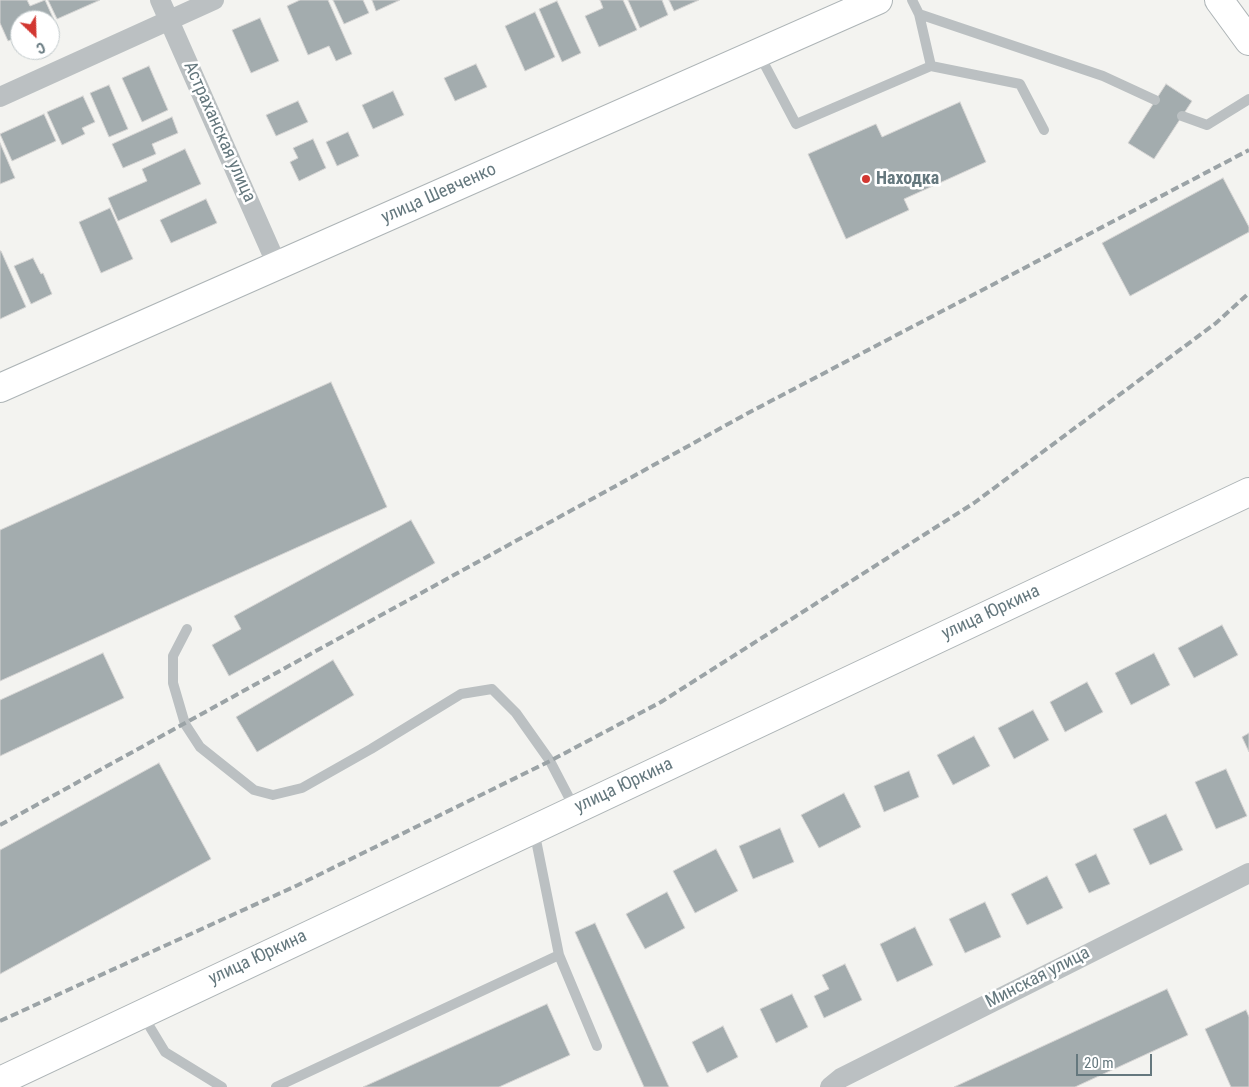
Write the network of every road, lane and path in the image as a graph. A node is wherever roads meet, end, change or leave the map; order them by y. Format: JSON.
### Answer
{"nodes":[{"id":1,"x":160,"y":0,"type":"edge"},
{"id":2,"x":214,"y":0,"type":"edge"},
{"id":3,"x":878,"y":0,"type":"edge"},
{"id":4,"x":912,"y":0,"type":"edge"},
{"id":5,"x":1219,"y":0,"type":"edge"},
{"id":6,"x":919,"y":14,"type":"junction"},
{"id":7,"x":169,"y":21,"type":"junction"},
{"id":8,"x":1249,"y":41,"type":"edge"},
{"id":9,"x":759,"y":53,"type":"junction"},
{"id":10,"x":931,"y":66,"type":"junction"},
{"id":11,"x":0,"y":97,"type":"edge"},
{"id":12,"x":1249,"y":99,"type":"edge"},
{"id":13,"x":1155,"y":100,"type":"dead end"},
{"id":14,"x":1182,"y":116,"type":"dead end"},
{"id":15,"x":1044,"y":130,"type":"dead end"},
{"id":16,"x":277,"y":265,"type":"junction"},
{"id":17,"x":0,"y":388,"type":"edge"},
{"id":18,"x":1249,"y":492,"type":"edge"},
{"id":19,"x":187,"y":629,"type":"dead end"},
{"id":20,"x":575,"y":809,"type":"junction"},
{"id":21,"x":534,"y":829,"type":"junction"},
{"id":22,"x":1249,"y":873,"type":"edge"},
{"id":23,"x":559,"y":955,"type":"junction"},
{"id":24,"x":142,"y":1013,"type":"junction"},
{"id":25,"x":597,"y":1046,"type":"dead end"},
{"id":26,"x":0,"y":1081,"type":"edge"},
{"id":27,"x":839,"y":1084,"type":"edge"},
{"id":28,"x":222,"y":1087,"type":"edge"},
{"id":29,"x":276,"y":1087,"type":"edge"}],
"edges":[{"from":1,"to":7,"type":"street","name":"Астраханская улица"},
{"from":2,"to":7,"type":"street"},
{"from":3,"to":9,"type":"main road","name":"улица Шевченко"},
{"from":4,"to":6,"type":"lane"},
{"from":5,"to":8,"type":"main road"},
{"from":6,"to":10,"type":"lane"},
{"from":6,"to":13,"type":"lane"},
{"from":7,"to":11,"type":"street"},
{"from":7,"to":16,"type":"street","name":"Астраханская улица"},
{"from":9,"to":10,"type":"lane"},
{"from":9,"to":16,"type":"main road","name":"улица Шевченко"},
{"from":10,"to":15,"type":"lane"},
{"from":12,"to":14,"type":"lane"},
{"from":16,"to":17,"type":"main road","name":"улица Шевченко"},
{"from":18,"to":20,"type":"main road","name":"улица Юркина"},
{"from":19,"to":20,"type":"lane"},
{"from":20,"to":21,"type":"main road","name":"улица Юркина"},
{"from":21,"to":23,"type":"lane"},
{"from":21,"to":24,"type":"main road","name":"улица Юркина"},
{"from":22,"to":27,"type":"street","name":"Минская улица"},
{"from":23,"to":25,"type":"lane"},
{"from":23,"to":29,"type":"lane"},
{"from":24,"to":26,"type":"main road","name":"улица Юркина"},
{"from":24,"to":28,"type":"lane"}]}
